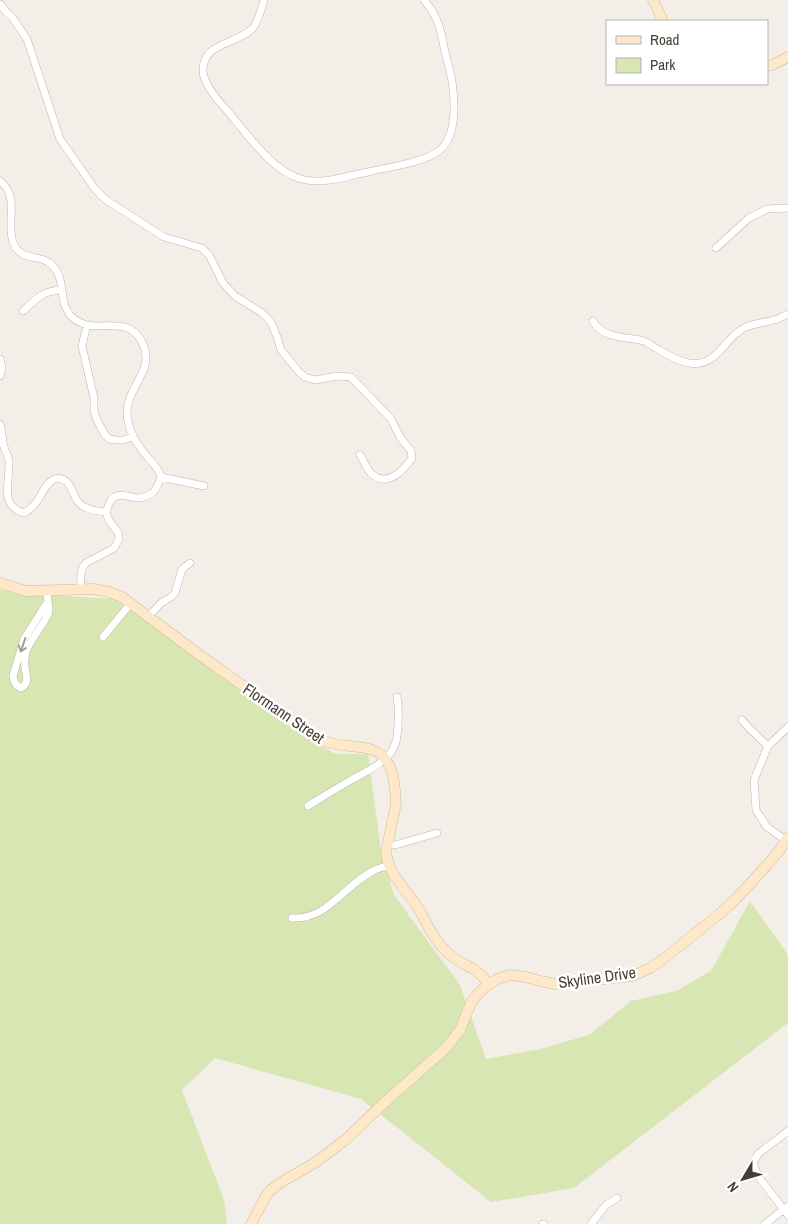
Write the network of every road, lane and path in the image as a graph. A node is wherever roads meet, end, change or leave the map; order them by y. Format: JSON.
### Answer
{"nodes":[{"id":1,"x":264,"y":0,"type":"edge"},
{"id":2,"x":424,"y":0,"type":"edge"},
{"id":3,"x":653,"y":0,"type":"edge"},
{"id":4,"x":0,"y":4,"type":"edge"},
{"id":5,"x":663,"y":20,"type":"edge"},
{"id":6,"x":788,"y":57,"type":"edge"},
{"id":7,"x":768,"y":66,"type":"edge"},
{"id":8,"x":0,"y":181,"type":"edge"},
{"id":9,"x":788,"y":208,"type":"edge"},
{"id":10,"x":716,"y":248,"type":"dead end"},
{"id":11,"x":61,"y":290,"type":"junction"},
{"id":12,"x":23,"y":311,"type":"dead end"},
{"id":13,"x":788,"y":314,"type":"edge"},
{"id":14,"x":593,"y":320,"type":"dead end"},
{"id":15,"x":87,"y":325,"type":"junction"},
{"id":16,"x":0,"y":359,"type":"edge"},
{"id":17,"x":0,"y":376,"type":"edge"},
{"id":18,"x":0,"y":424,"type":"edge"},
{"id":19,"x":133,"y":437,"type":"junction"},
{"id":20,"x":360,"y":455,"type":"dead end"},
{"id":21,"x":161,"y":477,"type":"junction"},
{"id":22,"x":204,"y":486,"type":"dead end"},
{"id":23,"x":107,"y":512,"type":"junction"},
{"id":24,"x":190,"y":563,"type":"dead end"},
{"id":25,"x":0,"y":583,"type":"edge"},
{"id":26,"x":81,"y":589,"type":"junction"},
{"id":27,"x":47,"y":591,"type":"junction"},
{"id":28,"x":47,"y":603,"type":"junction"},
{"id":29,"x":130,"y":603,"type":"junction"},
{"id":30,"x":149,"y":616,"type":"junction"},
{"id":31,"x":103,"y":637,"type":"dead end"},
{"id":32,"x":397,"y":697,"type":"dead end"},
{"id":33,"x":742,"y":720,"type":"dead end"},
{"id":34,"x":788,"y":727,"type":"edge"},
{"id":35,"x":768,"y":746,"type":"junction"},
{"id":36,"x":385,"y":758,"type":"junction"},
{"id":37,"x":308,"y":806,"type":"dead end"},
{"id":38,"x":437,"y":833,"type":"dead end"},
{"id":39,"x":787,"y":838,"type":"edge"},
{"id":40,"x":386,"y":845,"type":"junction"},
{"id":41,"x":388,"y":866,"type":"junction"},
{"id":42,"x":292,"y":918,"type":"dead end"},
{"id":43,"x":490,"y":984,"type":"junction"},
{"id":44,"x":788,"y":1130,"type":"edge"},
{"id":45,"x":617,"y":1198,"type":"dead end"},
{"id":46,"x":787,"y":1210,"type":"edge"},
{"id":47,"x":251,"y":1224,"type":"edge"},
{"id":48,"x":591,"y":1224,"type":"edge"},
{"id":49,"x":765,"y":1224,"type":"edge"}],
"edges":[{"from":1,"to":2,"type":"street"},
{"from":3,"to":5,"type":"street"},
{"from":4,"to":20,"type":"street"},
{"from":6,"to":7,"type":"street"},
{"from":8,"to":11,"type":"street"},
{"from":9,"to":10,"type":"street"},
{"from":11,"to":12,"type":"street"},
{"from":11,"to":15,"type":"street"},
{"from":13,"to":14,"type":"street"},
{"from":15,"to":19,"type":"street"},
{"from":15,"to":19,"type":"street"},
{"from":16,"to":17,"type":"street"},
{"from":18,"to":23,"type":"street"},
{"from":19,"to":21,"type":"street"},
{"from":21,"to":22,"type":"street"},
{"from":21,"to":23,"type":"street"},
{"from":23,"to":26,"type":"street"},
{"from":24,"to":30,"type":"street"},
{"from":25,"to":27,"type":"street","name":"Flormann Street"},
{"from":26,"to":27,"type":"street","name":"Flormann Street"},
{"from":26,"to":29,"type":"street","name":"Flormann Street"},
{"from":27,"to":28,"type":"street"},
{"from":28,"to":28,"type":"street","one_way":true},
{"from":29,"to":30,"type":"street","name":"Flormann Street"},
{"from":29,"to":31,"type":"street"},
{"from":30,"to":36,"type":"street","name":"Flormann Street"},
{"from":32,"to":36,"type":"street"},
{"from":33,"to":35,"type":"street"},
{"from":34,"to":35,"type":"street"},
{"from":35,"to":39,"type":"street"},
{"from":36,"to":37,"type":"street"},
{"from":36,"to":40,"type":"street"},
{"from":38,"to":40,"type":"street"},
{"from":39,"to":43,"type":"street","name":"Skyline Drive"},
{"from":40,"to":41,"type":"street"},
{"from":41,"to":42,"type":"street"},
{"from":41,"to":43,"type":"street"},
{"from":43,"to":47,"type":"street","name":"Skyline Drive"},
{"from":44,"to":46,"type":"street"},
{"from":45,"to":48,"type":"street"},
{"from":46,"to":49,"type":"street"}]}
